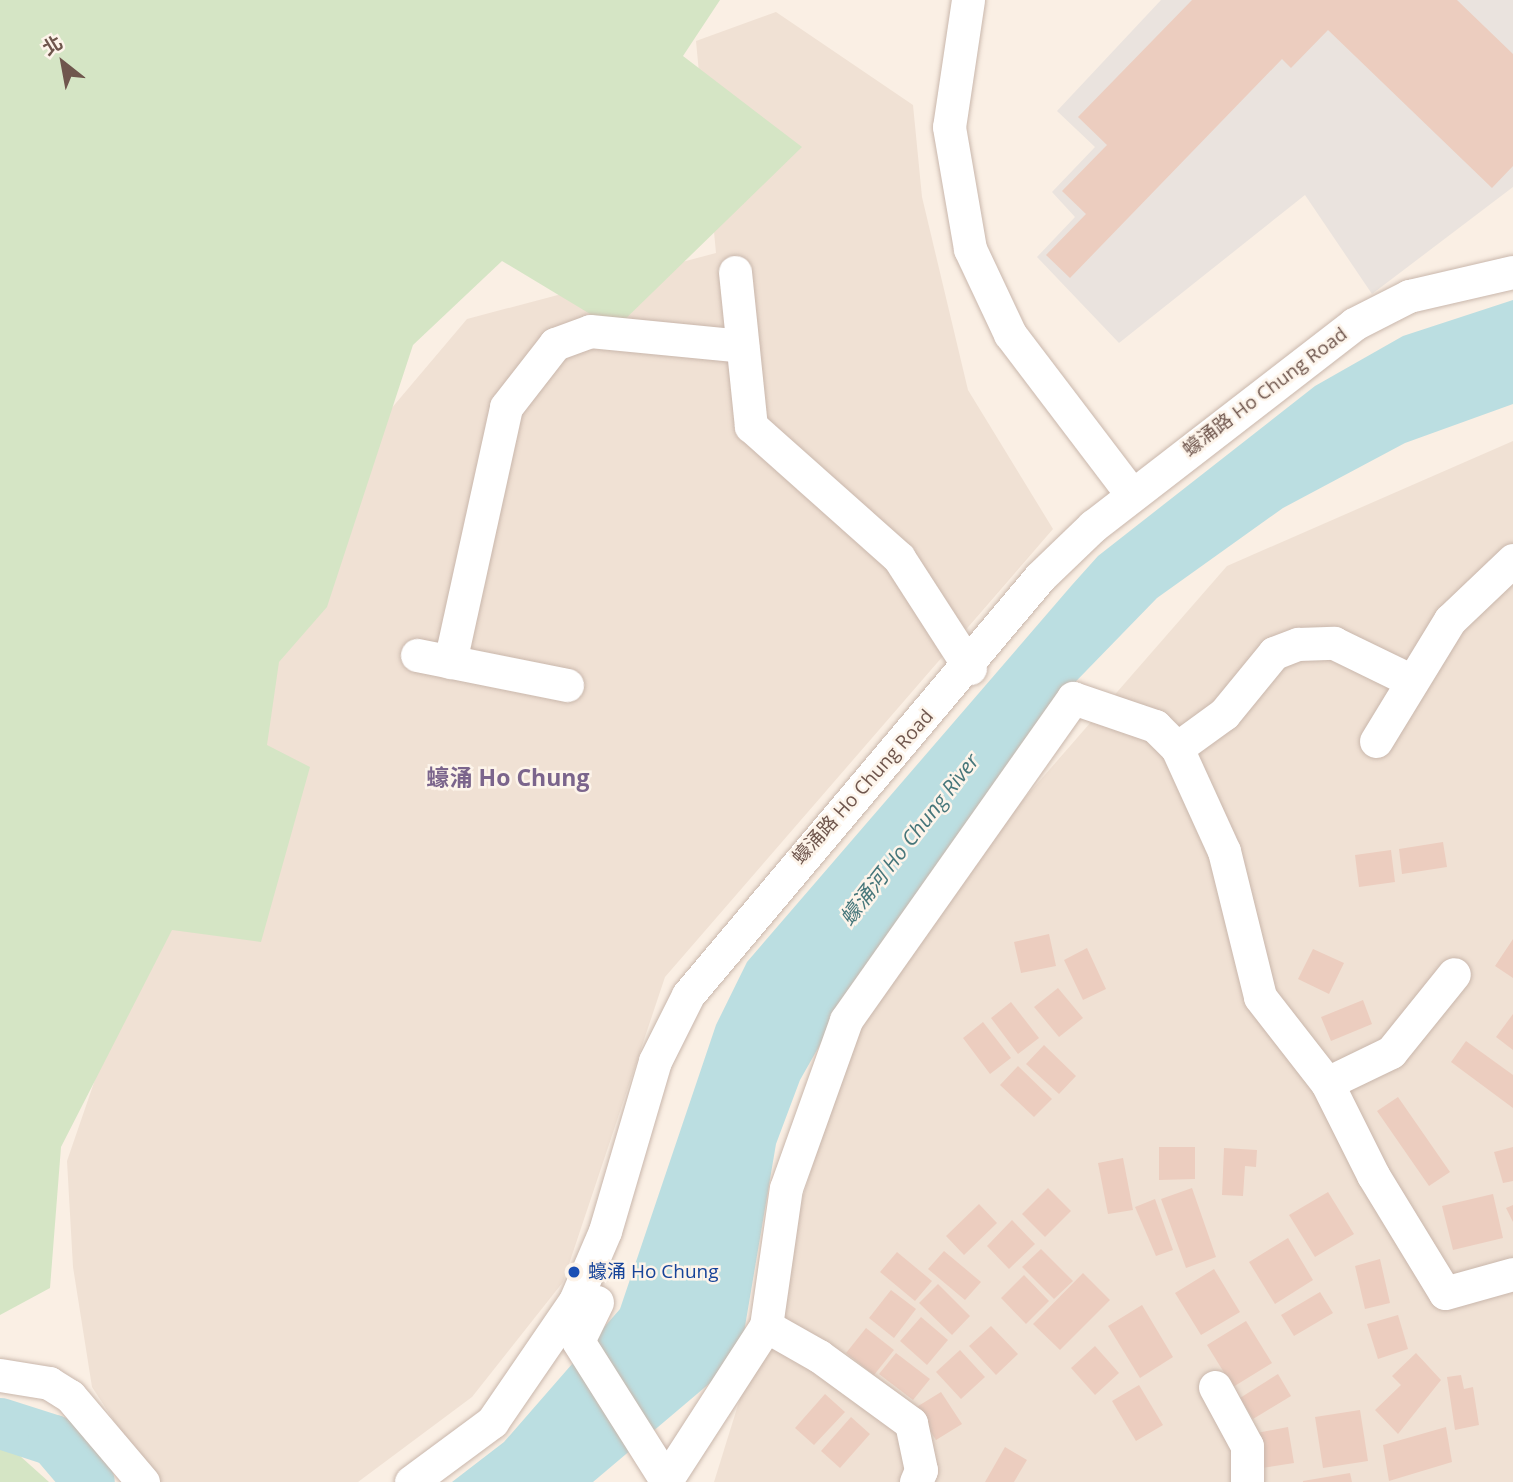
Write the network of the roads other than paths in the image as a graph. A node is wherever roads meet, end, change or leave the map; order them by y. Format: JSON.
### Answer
{"nodes":[{"id":1,"x":968,"y":0,"type":"edge"},
{"id":2,"x":735,"y":272,"type":"dead end"},
{"id":3,"x":1513,"y":272,"type":"edge"},
{"id":4,"x":742,"y":346,"type":"junction"},
{"id":5,"x":1132,"y":495,"type":"junction"},
{"id":6,"x":1513,"y":561,"type":"edge"},
{"id":7,"x":417,"y":655,"type":"dead end"},
{"id":8,"x":450,"y":662,"type":"junction"},
{"id":9,"x":970,"y":668,"type":"junction"},
{"id":10,"x":1408,"y":679,"type":"junction"},
{"id":11,"x":568,"y":685,"type":"dead end"},
{"id":12,"x":1376,"y":741,"type":"dead end"},
{"id":13,"x":1177,"y":748,"type":"junction"},
{"id":14,"x":1454,"y":974,"type":"dead end"},
{"id":15,"x":1327,"y":1083,"type":"junction"},
{"id":16,"x":605,"y":1231,"type":"junction"},
{"id":17,"x":1513,"y":1273,"type":"edge"},
{"id":18,"x":766,"y":1326,"type":"junction"},
{"id":19,"x":0,"y":1375,"type":"edge"},
{"id":20,"x":1215,"y":1387,"type":"dead end"},
{"id":21,"x":661,"y":1473,"type":"edge"},
{"id":22,"x":143,"y":1482,"type":"edge"},
{"id":23,"x":411,"y":1482,"type":"edge"},
{"id":24,"x":916,"y":1482,"type":"edge"},
{"id":25,"x":1247,"y":1482,"type":"edge"}],
"edges":[{"from":1,"to":5,"type":"street"},
{"from":2,"to":4,"type":"street"},
{"from":3,"to":5,"type":"street","name":"蠔涌路 Ho Chung Road"},
{"from":4,"to":8,"type":"street"},
{"from":4,"to":9,"type":"street"},
{"from":5,"to":9,"type":"street","name":"蠔涌路 Ho Chung Road"},
{"from":6,"to":10,"type":"street"},
{"from":7,"to":8,"type":"street"},
{"from":8,"to":11,"type":"street"},
{"from":9,"to":16,"type":"street","name":"蠔涌路 Ho Chung Road"},
{"from":10,"to":12,"type":"street"},
{"from":10,"to":13,"type":"street"},
{"from":13,"to":15,"type":"street"},
{"from":13,"to":18,"type":"street"},
{"from":14,"to":15,"type":"street"},
{"from":15,"to":17,"type":"street"},
{"from":16,"to":21,"type":"street"},
{"from":16,"to":23,"type":"street","name":"蠔涌路 Ho Chung Road"},
{"from":18,"to":21,"type":"street"},
{"from":18,"to":24,"type":"street"},
{"from":19,"to":22,"type":"street"},
{"from":20,"to":25,"type":"street"}]}
